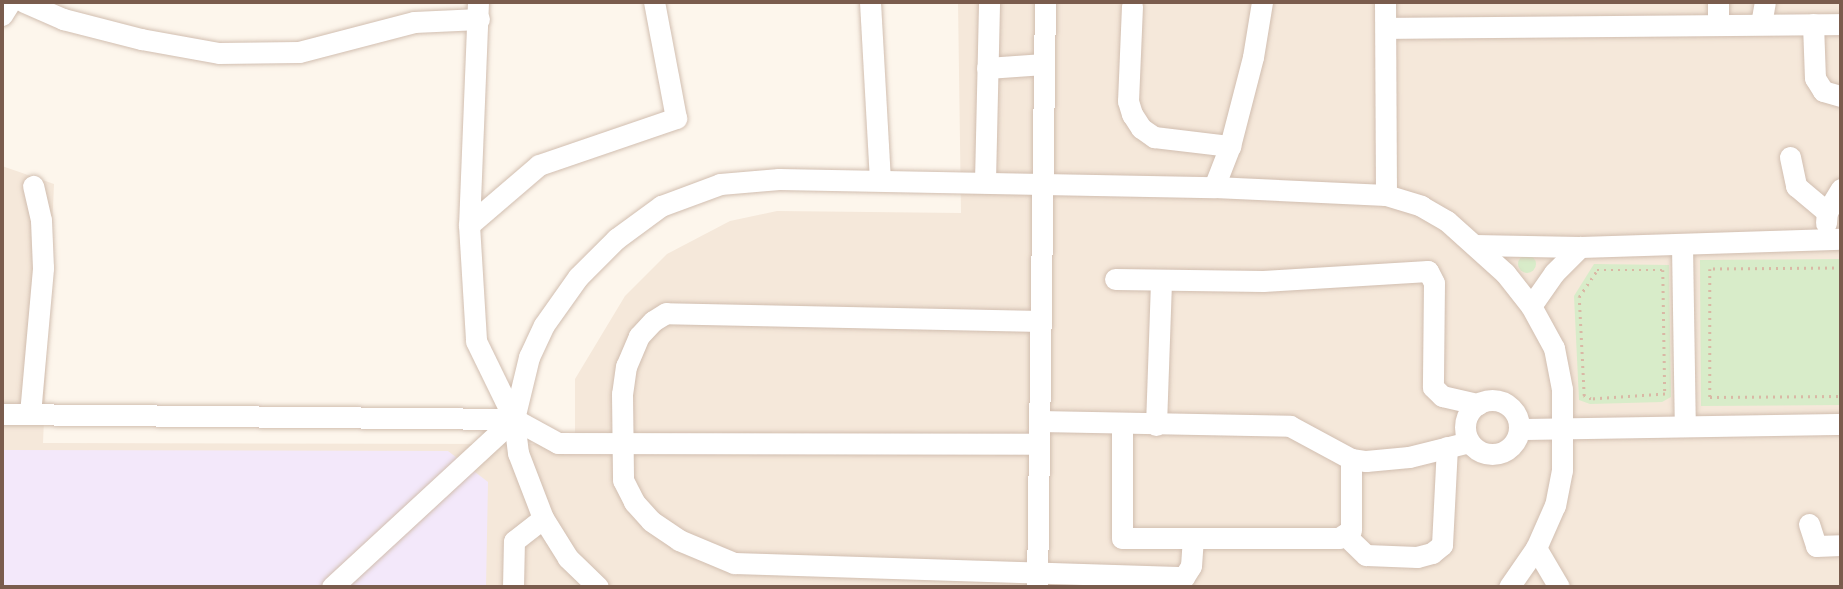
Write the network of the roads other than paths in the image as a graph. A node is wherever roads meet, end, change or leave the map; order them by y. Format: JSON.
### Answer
{"nodes":[{"id":1,"x":10,"y":2,"type":"edge"},
{"id":2,"x":24,"y":2,"type":"edge"},
{"id":3,"x":654,"y":2,"type":"edge"},
{"id":4,"x":870,"y":2,"type":"edge"},
{"id":5,"x":989,"y":2,"type":"edge"},
{"id":6,"x":1045,"y":2,"type":"edge"},
{"id":7,"x":1262,"y":2,"type":"edge"},
{"id":8,"x":1385,"y":2,"type":"edge"},
{"id":9,"x":1718,"y":2,"type":"edge"},
{"id":10,"x":1765,"y":2,"type":"edge"},
{"id":11,"x":1132,"y":6,"type":"dead end"},
{"id":12,"x":478,"y":10,"type":"edge"},
{"id":13,"x":2,"y":15,"type":"edge"},
{"id":14,"x":1761,"y":24,"type":"junction"},
{"id":15,"x":1813,"y":24,"type":"junction"},
{"id":16,"x":1841,"y":24,"type":"edge"},
{"id":17,"x":1718,"y":25,"type":"junction"},
{"id":18,"x":1385,"y":28,"type":"junction"},
{"id":19,"x":1044,"y":64,"type":"junction"},
{"id":20,"x":987,"y":68,"type":"junction"},
{"id":21,"x":1841,"y":96,"type":"edge"},
{"id":22,"x":1230,"y":146,"type":"junction"},
{"id":23,"x":1790,"y":157,"type":"dead end"},
{"id":24,"x":880,"y":179,"type":"junction"},
{"id":25,"x":985,"y":181,"type":"junction"},
{"id":26,"x":1042,"y":182,"type":"junction"},
{"id":27,"x":33,"y":186,"type":"dead end"},
{"id":28,"x":1214,"y":187,"type":"junction"},
{"id":29,"x":1841,"y":189,"type":"edge"},
{"id":30,"x":1386,"y":195,"type":"junction"},
{"id":31,"x":1827,"y":212,"type":"junction"},
{"id":32,"x":468,"y":225,"type":"junction"},
{"id":33,"x":1834,"y":239,"type":"edge"},
{"id":34,"x":1475,"y":245,"type":"junction"},
{"id":35,"x":1682,"y":245,"type":"junction"},
{"id":36,"x":1580,"y":247,"type":"junction"},
{"id":37,"x":1115,"y":279,"type":"dead end"},
{"id":38,"x":1161,"y":280,"type":"junction"},
{"id":39,"x":1531,"y":306,"type":"junction"},
{"id":40,"x":1041,"y":321,"type":"junction"},
{"id":41,"x":1478,"y":404,"type":"junction"},
{"id":42,"x":2,"y":414,"type":"edge"},
{"id":43,"x":30,"y":414,"type":"junction"},
{"id":44,"x":514,"y":419,"type":"junction"},
{"id":45,"x":1039,"y":421,"type":"junction"},
{"id":46,"x":1841,"y":424,"type":"edge"},
{"id":47,"x":1122,"y":425,"type":"junction"},
{"id":48,"x":1156,"y":425,"type":"junction"},
{"id":49,"x":1685,"y":426,"type":"junction"},
{"id":50,"x":1563,"y":428,"type":"junction"},
{"id":51,"x":1520,"y":429,"type":"junction"},
{"id":52,"x":1469,"y":442,"type":"junction"},
{"id":53,"x":621,"y":444,"type":"junction"},
{"id":54,"x":1039,"y":444,"type":"junction"},
{"id":55,"x":1447,"y":447,"type":"junction"},
{"id":56,"x":1351,"y":459,"type":"junction"},
{"id":57,"x":543,"y":518,"type":"junction"},
{"id":58,"x":1809,"y":524,"type":"dead end"},
{"id":59,"x":1345,"y":536,"type":"junction"},
{"id":60,"x":1122,"y":538,"type":"junction"},
{"id":61,"x":1193,"y":540,"type":"junction"},
{"id":62,"x":1841,"y":545,"type":"edge"},
{"id":63,"x":1536,"y":548,"type":"junction"},
{"id":64,"x":1122,"y":575,"type":"junction"},
{"id":65,"x":1037,"y":579,"type":"edge"},
{"id":66,"x":332,"y":587,"type":"edge"},
{"id":67,"x":513,"y":587,"type":"edge"},
{"id":68,"x":598,"y":587,"type":"edge"},
{"id":69,"x":1509,"y":587,"type":"edge"},
{"id":70,"x":1559,"y":587,"type":"edge"}],
"edges":[{"from":1,"to":13,"type":"street"},
{"from":2,"to":12,"type":"street"},
{"from":3,"to":32,"type":"street"},
{"from":4,"to":24,"type":"street"},
{"from":5,"to":20,"type":"street"},
{"from":6,"to":19,"type":"street"},
{"from":7,"to":22,"type":"street"},
{"from":8,"to":18,"type":"street"},
{"from":9,"to":17,"type":"street"},
{"from":10,"to":14,"type":"street"},
{"from":11,"to":22,"type":"street"},
{"from":12,"to":32,"type":"street"},
{"from":14,"to":15,"type":"street"},
{"from":14,"to":17,"type":"street"},
{"from":15,"to":16,"type":"street"},
{"from":15,"to":21,"type":"street"},
{"from":17,"to":18,"type":"street"},
{"from":18,"to":30,"type":"street"},
{"from":19,"to":20,"type":"street"},
{"from":19,"to":26,"type":"street"},
{"from":20,"to":25,"type":"street"},
{"from":22,"to":28,"type":"street"},
{"from":23,"to":31,"type":"street"},
{"from":24,"to":25,"type":"street"},
{"from":24,"to":44,"type":"street"},
{"from":25,"to":26,"type":"street"},
{"from":26,"to":28,"type":"street"},
{"from":26,"to":40,"type":"street"},
{"from":27,"to":43,"type":"street"},
{"from":28,"to":30,"type":"street"},
{"from":29,"to":31,"type":"street"},
{"from":30,"to":34,"type":"street"},
{"from":31,"to":33,"type":"street"},
{"from":32,"to":44,"type":"street"},
{"from":33,"to":35,"type":"street"},
{"from":34,"to":36,"type":"street"},
{"from":34,"to":39,"type":"street"},
{"from":35,"to":36,"type":"street"},
{"from":35,"to":49,"type":"street"},
{"from":36,"to":39,"type":"street"},
{"from":37,"to":38,"type":"street"},
{"from":38,"to":41,"type":"street"},
{"from":38,"to":48,"type":"street"},
{"from":39,"to":50,"type":"street"},
{"from":40,"to":45,"type":"street"},
{"from":40,"to":53,"type":"street"},
{"from":41,"to":51,"type":"street"},
{"from":41,"to":52,"type":"street"},
{"from":42,"to":43,"type":"street"},
{"from":43,"to":44,"type":"street"},
{"from":44,"to":53,"type":"street"},
{"from":44,"to":57,"type":"street"},
{"from":44,"to":66,"type":"street"},
{"from":45,"to":47,"type":"street"},
{"from":45,"to":54,"type":"street"},
{"from":46,"to":49,"type":"street"},
{"from":47,"to":48,"type":"street"},
{"from":47,"to":60,"type":"street"},
{"from":48,"to":56,"type":"street"},
{"from":49,"to":50,"type":"street"},
{"from":50,"to":51,"type":"street"},
{"from":50,"to":63,"type":"street"},
{"from":51,"to":52,"type":"street"},
{"from":52,"to":55,"type":"street"},
{"from":53,"to":54,"type":"street"},
{"from":53,"to":65,"type":"street"},
{"from":54,"to":65,"type":"street"},
{"from":55,"to":56,"type":"street"},
{"from":55,"to":59,"type":"street"},
{"from":56,"to":59,"type":"street"},
{"from":57,"to":67,"type":"street"},
{"from":57,"to":68,"type":"street"},
{"from":58,"to":62,"type":"street"},
{"from":59,"to":61,"type":"street"},
{"from":60,"to":61,"type":"street"},
{"from":60,"to":64,"type":"street"},
{"from":61,"to":64,"type":"street"},
{"from":63,"to":69,"type":"street"},
{"from":63,"to":70,"type":"street"},
{"from":64,"to":65,"type":"street"}]}
